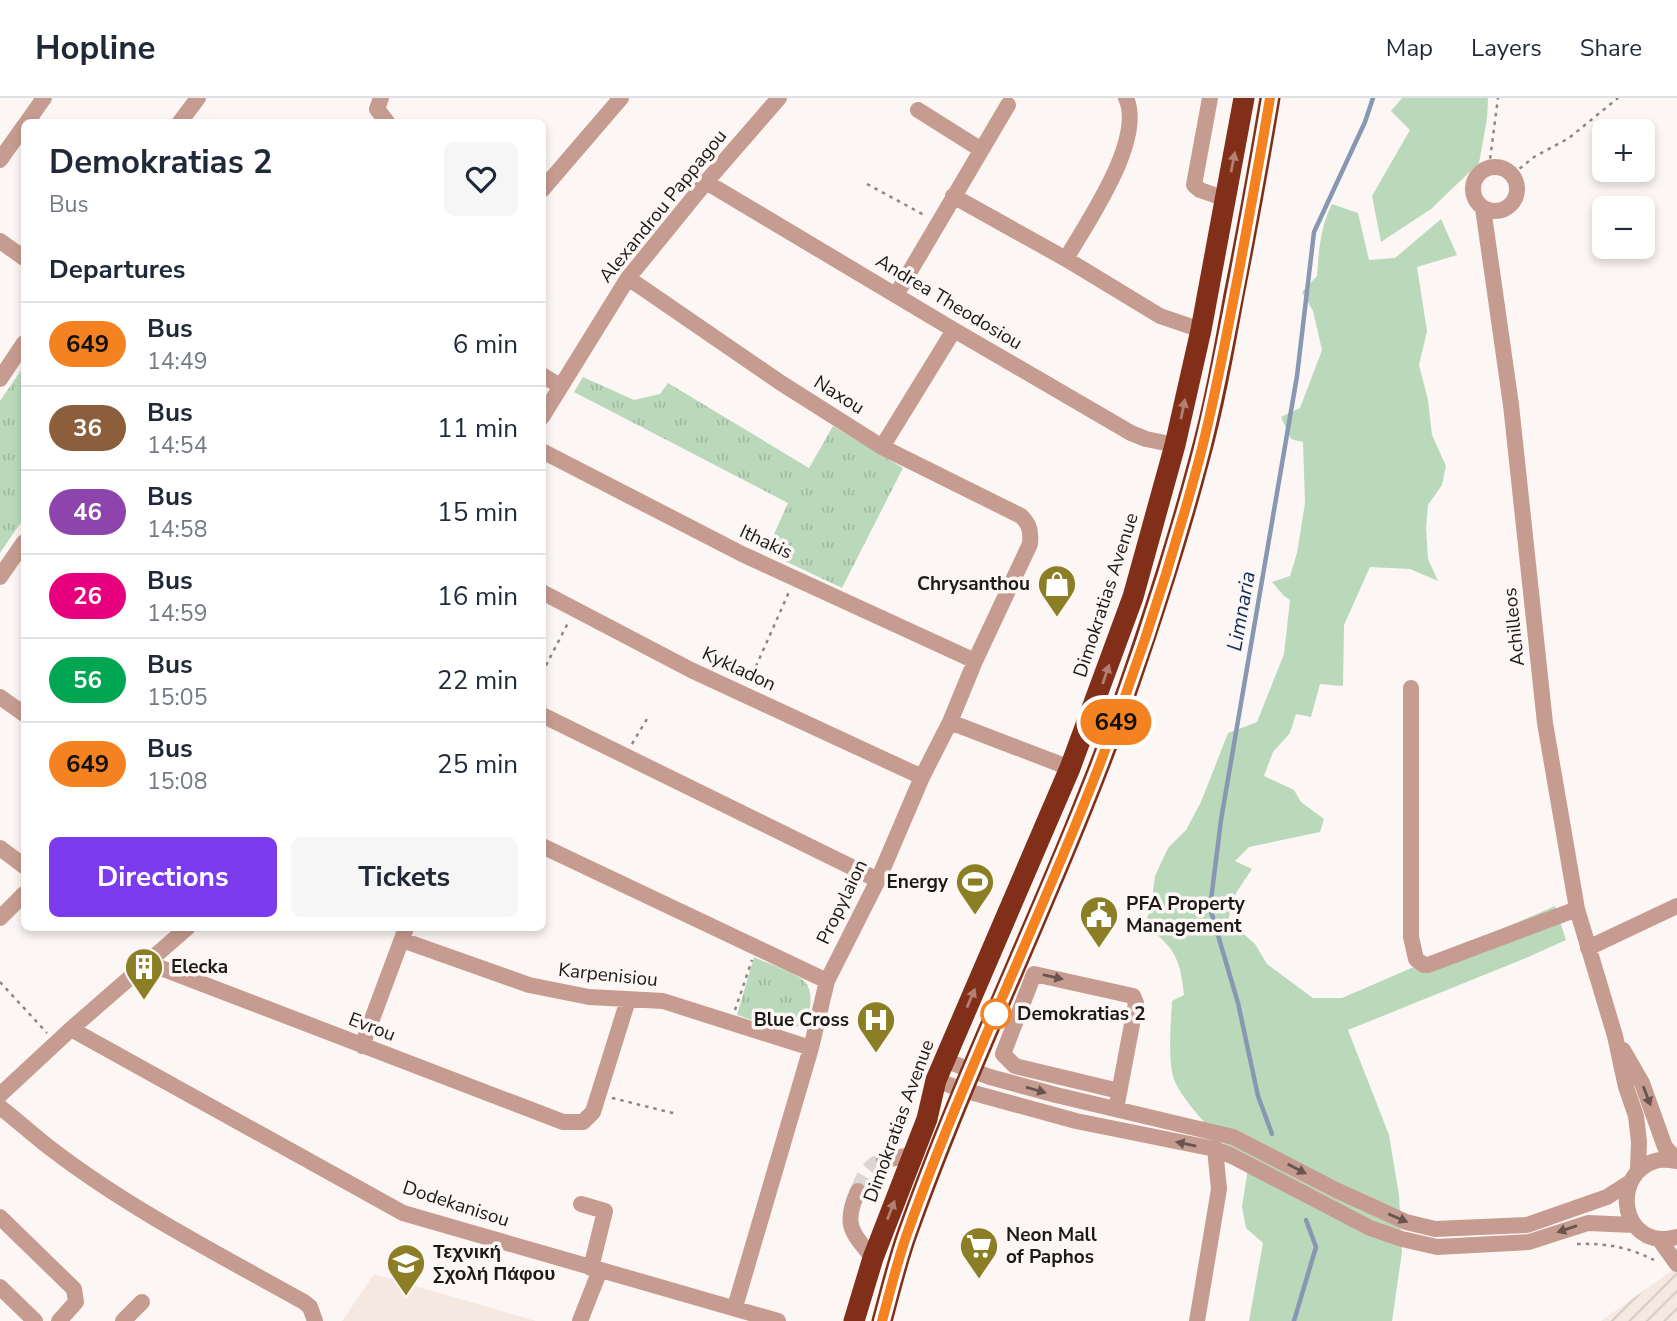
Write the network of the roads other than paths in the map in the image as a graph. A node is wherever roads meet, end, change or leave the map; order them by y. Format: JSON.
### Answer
{"nodes":[{"id":1,"x":44,"y":98,"type":"edge"},
{"id":2,"x":198,"y":98,"type":"edge"},
{"id":3,"x":381,"y":98,"type":"edge"},
{"id":4,"x":779,"y":98,"type":"edge"},
{"id":5,"x":1126,"y":98,"type":"edge"},
{"id":6,"x":1210,"y":98,"type":"edge"},
{"id":7,"x":1244,"y":98,"type":"edge"},
{"id":8,"x":1270,"y":98,"type":"edge"},
{"id":9,"x":619,"y":99,"type":"edge"},
{"id":10,"x":1008,"y":105,"type":"dead end"},
{"id":11,"x":918,"y":110,"type":"dead end"},
{"id":12,"x":29,"y":119,"type":"edge"},
{"id":13,"x":182,"y":119,"type":"edge"},
{"id":14,"x":385,"y":119,"type":"edge"},
{"id":15,"x":21,"y":131,"type":"edge"},
{"id":16,"x":980,"y":149,"type":"junction"},
{"id":17,"x":0,"y":160,"type":"edge"},
{"id":18,"x":706,"y":182,"type":"junction"},
{"id":19,"x":546,"y":185,"type":"edge"},
{"id":20,"x":953,"y":196,"type":"junction"},
{"id":21,"x":1226,"y":199,"type":"junction"},
{"id":22,"x":1483,"y":208,"type":"junction"},
{"id":23,"x":0,"y":242,"type":"edge"},
{"id":24,"x":21,"y":256,"type":"edge"},
{"id":25,"x":1066,"y":259,"type":"junction"},
{"id":26,"x":628,"y":278,"type":"junction"},
{"id":27,"x":896,"y":295,"type":"junction"},
{"id":28,"x":954,"y":330,"type":"junction"},
{"id":29,"x":1200,"y":330,"type":"junction"},
{"id":30,"x":21,"y":348,"type":"edge"},
{"id":31,"x":546,"y":377,"type":"edge"},
{"id":32,"x":0,"y":379,"type":"edge"},
{"id":33,"x":560,"y":386,"type":"junction"},
{"id":34,"x":546,"y":410,"type":"edge"},
{"id":35,"x":1175,"y":445,"type":"junction"},
{"id":36,"x":882,"y":447,"type":"junction"},
{"id":37,"x":546,"y":453,"type":"edge"},
{"id":38,"x":1031,"y":533,"type":"joint"},
{"id":39,"x":21,"y":546,"type":"edge"},
{"id":40,"x":0,"y":577,"type":"edge"},
{"id":41,"x":546,"y":594,"type":"edge"},
{"id":42,"x":975,"y":661,"type":"junction"},
{"id":43,"x":1411,"y":688,"type":"dead end"},
{"id":44,"x":0,"y":697,"type":"edge"},
{"id":45,"x":21,"y":713,"type":"edge"},
{"id":46,"x":546,"y":717,"type":"edge"},
{"id":47,"x":950,"y":722,"type":"junction"},
{"id":48,"x":1070,"y":768,"type":"junction"},
{"id":49,"x":922,"y":777,"type":"junction"},
{"id":50,"x":0,"y":848,"type":"edge"},
{"id":51,"x":546,"y":848,"type":"edge"},
{"id":52,"x":21,"y":864,"type":"edge"},
{"id":53,"x":878,"y":880,"type":"junction"},
{"id":54,"x":21,"y":897,"type":"edge"},
{"id":55,"x":1677,"y":906,"type":"edge"},
{"id":56,"x":1577,"y":909,"type":"junction"},
{"id":57,"x":0,"y":918,"type":"edge"},
{"id":58,"x":184,"y":931,"type":"edge"},
{"id":59,"x":404,"y":934,"type":"edge"},
{"id":60,"x":1588,"y":948,"type":"junction"},
{"id":61,"x":148,"y":963,"type":"junction"},
{"id":62,"x":827,"y":981,"type":"junction"},
{"id":63,"x":628,"y":1000,"type":"junction"},
{"id":64,"x":71,"y":1029,"type":"junction"},
{"id":65,"x":1615,"y":1036,"type":"junction"},
{"id":66,"x":362,"y":1046,"type":"junction"},
{"id":67,"x":811,"y":1048,"type":"junction"},
{"id":68,"x":940,"y":1070,"type":"junction"},
{"id":69,"x":967,"y":1080,"type":"junction"},
{"id":70,"x":1119,"y":1090,"type":"junction"},
{"id":71,"x":0,"y":1095,"type":"edge"},
{"id":72,"x":0,"y":1107,"type":"edge"},
{"id":73,"x":1116,"y":1109,"type":"junction"},
{"id":74,"x":1215,"y":1149,"type":"junction"},
{"id":75,"x":912,"y":1156,"type":"junction"},
{"id":76,"x":884,"y":1160,"type":"tunnel mouth"},
{"id":77,"x":1677,"y":1160,"type":"edge"},
{"id":78,"x":1633,"y":1176,"type":"junction"},
{"id":79,"x":858,"y":1191,"type":"tunnel mouth"},
{"id":80,"x":581,"y":1204,"type":"dead end"},
{"id":81,"x":0,"y":1217,"type":"edge"},
{"id":82,"x":1634,"y":1224,"type":"junction"},
{"id":83,"x":1677,"y":1237,"type":"edge"},
{"id":84,"x":1659,"y":1239,"type":"junction"},
{"id":85,"x":873,"y":1258,"type":"junction"},
{"id":86,"x":1677,"y":1264,"type":"edge"},
{"id":87,"x":596,"y":1269,"type":"junction"},
{"id":88,"x":0,"y":1287,"type":"edge"},
{"id":89,"x":142,"y":1302,"type":"dead end"},
{"id":90,"x":735,"y":1307,"type":"junction"},
{"id":91,"x":315,"y":1320,"type":"edge"},
{"id":92,"x":36,"y":1321,"type":"edge"},
{"id":93,"x":59,"y":1321,"type":"edge"},
{"id":94,"x":123,"y":1321,"type":"edge"},
{"id":95,"x":580,"y":1321,"type":"edge"},
{"id":96,"x":778,"y":1321,"type":"edge"},
{"id":97,"x":855,"y":1321,"type":"edge"},
{"id":98,"x":882,"y":1321,"type":"edge"},
{"id":99,"x":1197,"y":1321,"type":"edge"}],
"edges":[{"from":1,"to":12,"type":"street"},
{"from":2,"to":13,"type":"street"},
{"from":3,"to":14,"type":"street"},
{"from":4,"to":18,"type":"street","name":"Alexandrou Pappagou"},
{"from":5,"to":25,"type":"street"},
{"from":6,"to":21,"type":"street"},
{"from":21,"to":7,"type":"highway","name":"Dimokratias Avenue","one_way":true},
{"from":8,"to":69,"type":"highway"},
{"from":9,"to":19,"type":"street"},
{"from":10,"to":16,"type":"street"},
{"from":11,"to":16,"type":"street"},
{"from":15,"to":17,"type":"street"},
{"from":16,"to":20,"type":"street"},
{"from":18,"to":26,"type":"street","name":"Alexandrou Pappagou"},
{"from":18,"to":27,"type":"street","name":"Andrea Theodosiou"},
{"from":20,"to":25,"type":"street"},
{"from":20,"to":27,"type":"street"},
{"from":21,"to":29,"type":"highway","name":"Dimokratias Avenue"},
{"from":22,"to":22,"type":"street"},
{"from":22,"to":56,"type":"street","name":"Achilleos"},
{"from":23,"to":24,"type":"street"},
{"from":25,"to":29,"type":"street"},
{"from":26,"to":33,"type":"street","name":"Alexandrou Pappagou"},
{"from":26,"to":36,"type":"street","name":"Naxou"},
{"from":27,"to":28,"type":"street","name":"Andrea Theodosiou"},
{"from":28,"to":35,"type":"street","name":"Andrea Theodosiou"},
{"from":28,"to":36,"type":"street"},
{"from":35,"to":29,"type":"highway","name":"Dimokratias Avenue","one_way":true},
{"from":30,"to":32,"type":"street"},
{"from":31,"to":33,"type":"street"},
{"from":33,"to":34,"type":"street","name":"Alexandrou Pappagou"},
{"from":48,"to":35,"type":"highway","name":"Dimokratias Avenue","one_way":true},
{"from":36,"to":38,"type":"street","name":"Naxou"},
{"from":37,"to":42,"type":"street","name":"Ithakis"},
{"from":38,"to":42,"type":"street","name":"Propylaion"},
{"from":39,"to":40,"type":"street"},
{"from":41,"to":49,"type":"street","name":"Kykladon"},
{"from":42,"to":47,"type":"street","name":"Propylaion"},
{"from":43,"to":56,"type":"street"},
{"from":44,"to":45,"type":"street"},
{"from":46,"to":53,"type":"street"},
{"from":47,"to":48,"type":"street"},
{"from":47,"to":49,"type":"street","name":"Propylaion"},
{"from":68,"to":48,"type":"highway","name":"Dimokratias Avenue","one_way":true},
{"from":49,"to":53,"type":"street","name":"Propylaion"},
{"from":50,"to":52,"type":"street"},
{"from":51,"to":62,"type":"street"},
{"from":53,"to":62,"type":"street","name":"Propylaion"},
{"from":54,"to":57,"type":"street"},
{"from":55,"to":60,"type":"street"},
{"from":56,"to":60,"type":"street","name":"Achilleos"},
{"from":58,"to":61,"type":"street"},
{"from":59,"to":63,"type":"street","name":"Karpenisiou"},
{"from":59,"to":66,"type":"street"},
{"from":60,"to":65,"type":"street","name":"Achilleos"},
{"from":61,"to":64,"type":"street"},
{"from":61,"to":66,"type":"street","name":"Evrou"},
{"from":62,"to":67,"type":"street","name":"Propylaion"},
{"from":63,"to":66,"type":"street","name":"Evrou"},
{"from":63,"to":67,"type":"street","name":"Karpenisiou"},
{"from":64,"to":71,"type":"street"},
{"from":64,"to":87,"type":"street","name":"Dodekanisou"},
{"from":65,"to":77,"type":"street","name":"Achilleos","one_way":true},
{"from":65,"to":78,"type":"street","name":"Achilleos"},
{"from":67,"to":90,"type":"street","name":"Propylaion"},
{"from":68,"to":69,"type":"street"},
{"from":68,"to":75,"type":"highway","name":"Dimokratias Avenue"},
{"from":69,"to":73,"type":"street","one_way":true},
{"from":74,"to":69,"type":"street","one_way":true},
{"from":69,"to":98,"type":"highway"},
{"from":70,"to":70,"type":"street","one_way":true},
{"from":70,"to":73,"type":"street"},
{"from":72,"to":91,"type":"street"},
{"from":73,"to":78,"type":"street","one_way":true},
{"from":82,"to":74,"type":"street","one_way":true},
{"from":74,"to":99,"type":"street"},
{"from":75,"to":76,"type":"street"},
{"from":85,"to":75,"type":"highway","name":"Dimokratias Avenue","one_way":true},
{"from":77,"to":78,"type":"street"},
{"from":78,"to":82,"type":"street","name":"Achilleos"},
{"from":79,"to":85,"type":"street"},
{"from":80,"to":87,"type":"street"},
{"from":81,"to":93,"type":"street"},
{"from":82,"to":84,"type":"street"},
{"from":83,"to":84,"type":"street"},
{"from":84,"to":86,"type":"street"},
{"from":85,"to":97,"type":"highway","name":"Dimokratias Avenue"},
{"from":87,"to":90,"type":"street","name":"Dodekanisou"},
{"from":87,"to":95,"type":"street"},
{"from":88,"to":92,"type":"street"},
{"from":89,"to":94,"type":"street"},
{"from":90,"to":96,"type":"street","name":"Dodekanisou"}]}
